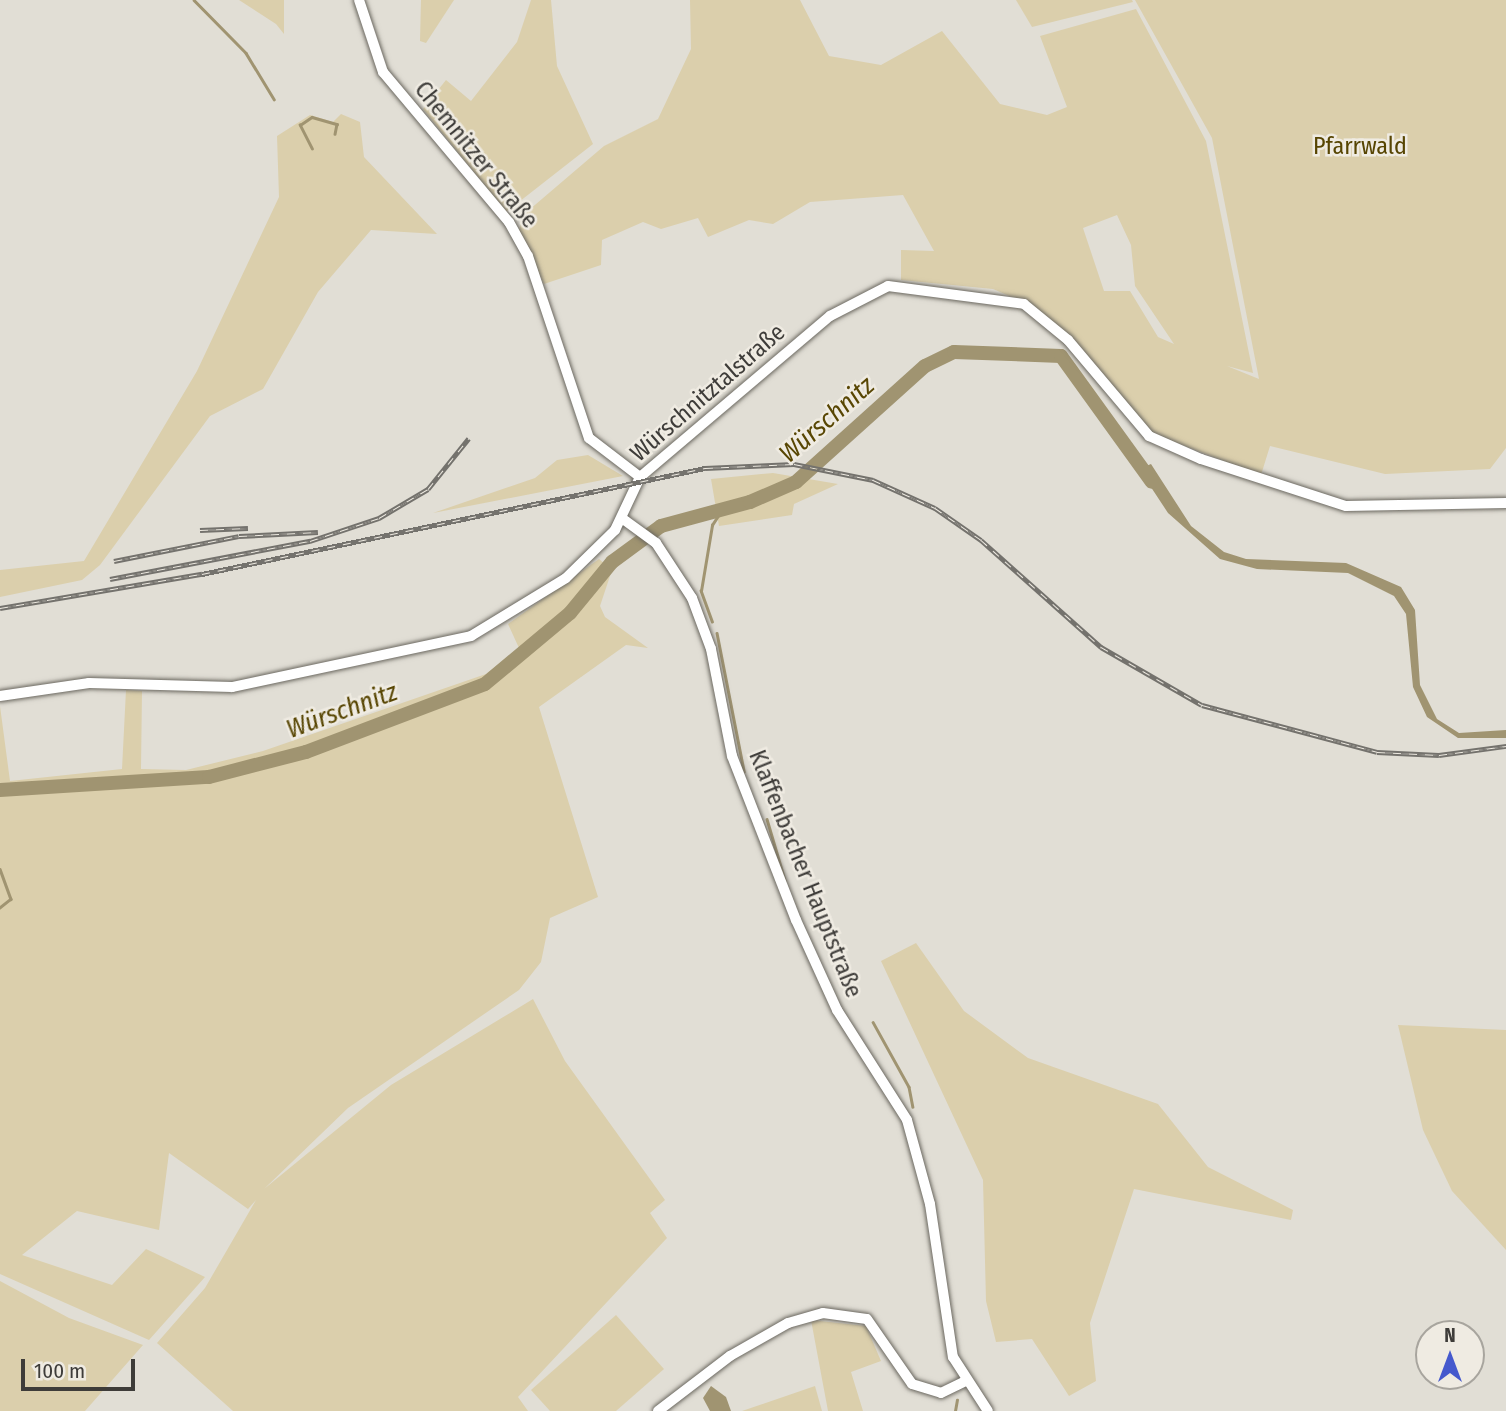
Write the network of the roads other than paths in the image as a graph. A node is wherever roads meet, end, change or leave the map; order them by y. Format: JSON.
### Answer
{"nodes":[{"id":1,"x":359,"y":0,"type":"edge"},
{"id":2,"x":640,"y":477,"type":"junction"},
{"id":3,"x":1506,"y":503,"type":"edge"},
{"id":4,"x":623,"y":519,"type":"junction"},
{"id":5,"x":0,"y":696,"type":"edge"},
{"id":6,"x":966,"y":1381,"type":"junction"},
{"id":7,"x":658,"y":1411,"type":"edge"},
{"id":8,"x":988,"y":1411,"type":"edge"}],
"edges":[{"from":1,"to":2,"type":"street","name":"Chemnitzer Straße"},
{"from":2,"to":3,"type":"main road","name":"Würschnitztalstraße"},
{"from":2,"to":4,"type":"main road","name":"Würschnitztalstraße"},
{"from":4,"to":5,"type":"main road","name":"Würschnitztalstraße"},
{"from":4,"to":6,"type":"street","name":"Klaffenbacher Hauptstraße"},
{"from":6,"to":7,"type":"street"},
{"from":6,"to":8,"type":"street","name":"Klaffenbacher Hauptstraße"}]}
